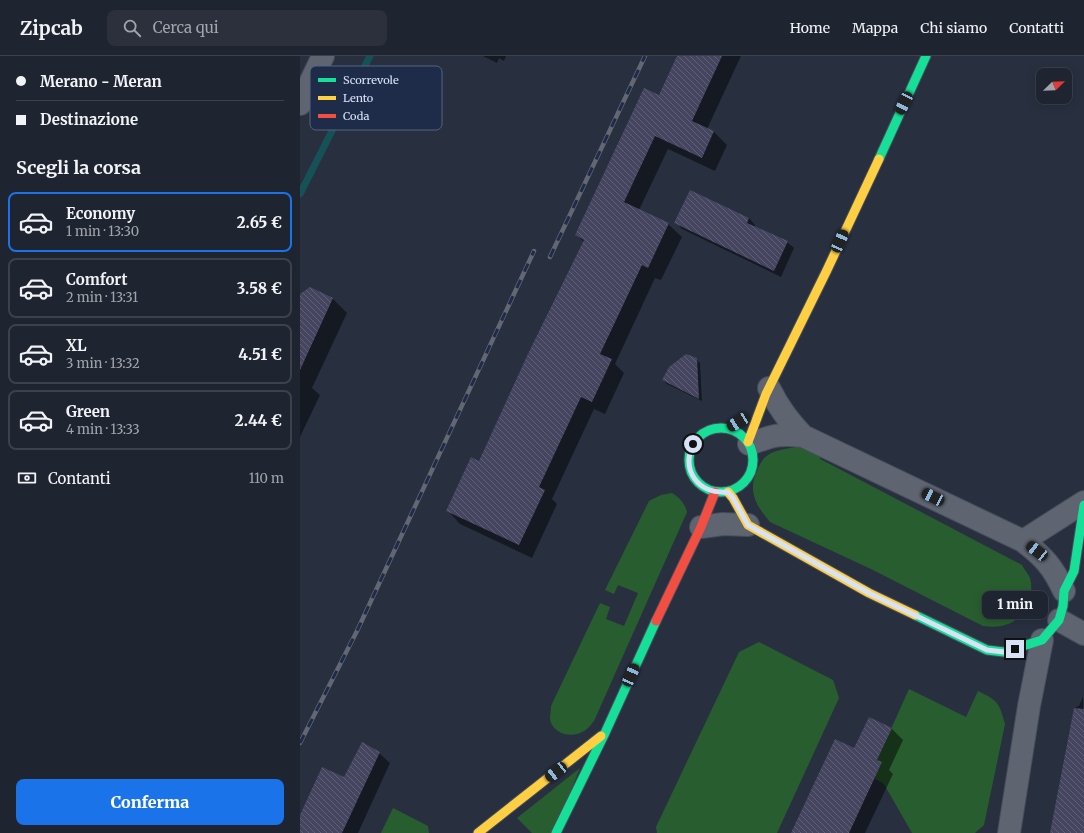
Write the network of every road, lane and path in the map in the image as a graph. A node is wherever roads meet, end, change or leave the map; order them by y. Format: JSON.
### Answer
{"nodes":[{"id":1,"x":323,"y":56,"type":"edge"},
{"id":2,"x":924,"y":58,"type":"edge"},
{"id":3,"x":318,"y":66,"type":"edge"},
{"id":4,"x":310,"y":83,"type":"edge"},
{"id":5,"x":300,"y":104,"type":"edge"},
{"id":6,"x":768,"y":391,"type":"junction"},
{"id":7,"x":748,"y":414,"type":"dead end"},
{"id":8,"x":738,"y":422,"type":"dead end"},
{"id":9,"x":728,"y":428,"type":"junction"},
{"id":10,"x":804,"y":436,"type":"junction"},
{"id":11,"x":748,"y":443,"type":"junction"},
{"id":12,"x":715,"y":492,"type":"junction"},
{"id":13,"x":728,"y":492,"type":"junction"},
{"id":14,"x":1084,"y":504,"type":"edge"},
{"id":15,"x":748,"y":525,"type":"junction"},
{"id":16,"x":701,"y":527,"type":"junction"},
{"id":17,"x":1023,"y":541,"type":"junction"},
{"id":18,"x":1064,"y":591,"type":"junction"},
{"id":19,"x":1059,"y":620,"type":"junction"},
{"id":20,"x":1084,"y":634,"type":"edge"},
{"id":21,"x":1042,"y":640,"type":"junction"},
{"id":22,"x":605,"y":733,"type":"junction"},
{"id":23,"x":495,"y":830,"type":"dead end"},
{"id":24,"x":481,"y":831,"type":"edge"},
{"id":25,"x":556,"y":833,"type":"edge"},
{"id":26,"x":1009,"y":833,"type":"edge"}],
"edges":[{"from":1,"to":3,"type":"street"},
{"from":2,"to":6,"type":"street"},
{"from":4,"to":5,"type":"street"},
{"from":6,"to":7,"type":"street"},
{"from":6,"to":10,"type":"street"},
{"from":6,"to":11,"type":"street"},
{"from":8,"to":9,"type":"street"},
{"from":9,"to":11,"type":"street"},
{"from":9,"to":12,"type":"street"},
{"from":10,"to":11,"type":"street"},
{"from":10,"to":17,"type":"street"},
{"from":11,"to":13,"type":"street"},
{"from":12,"to":13,"type":"street"},
{"from":12,"to":16,"type":"street"},
{"from":13,"to":15,"type":"street"},
{"from":14,"to":17,"type":"street"},
{"from":14,"to":18,"type":"street"},
{"from":15,"to":16,"type":"street"},
{"from":15,"to":21,"type":"street"},
{"from":16,"to":22,"type":"street"},
{"from":17,"to":18,"type":"street"},
{"from":18,"to":19,"type":"street"},
{"from":19,"to":20,"type":"street"},
{"from":19,"to":21,"type":"street"},
{"from":21,"to":26,"type":"street"},
{"from":22,"to":24,"type":"street"},
{"from":22,"to":25,"type":"street"},
{"from":23,"to":24,"type":"street"}]}
